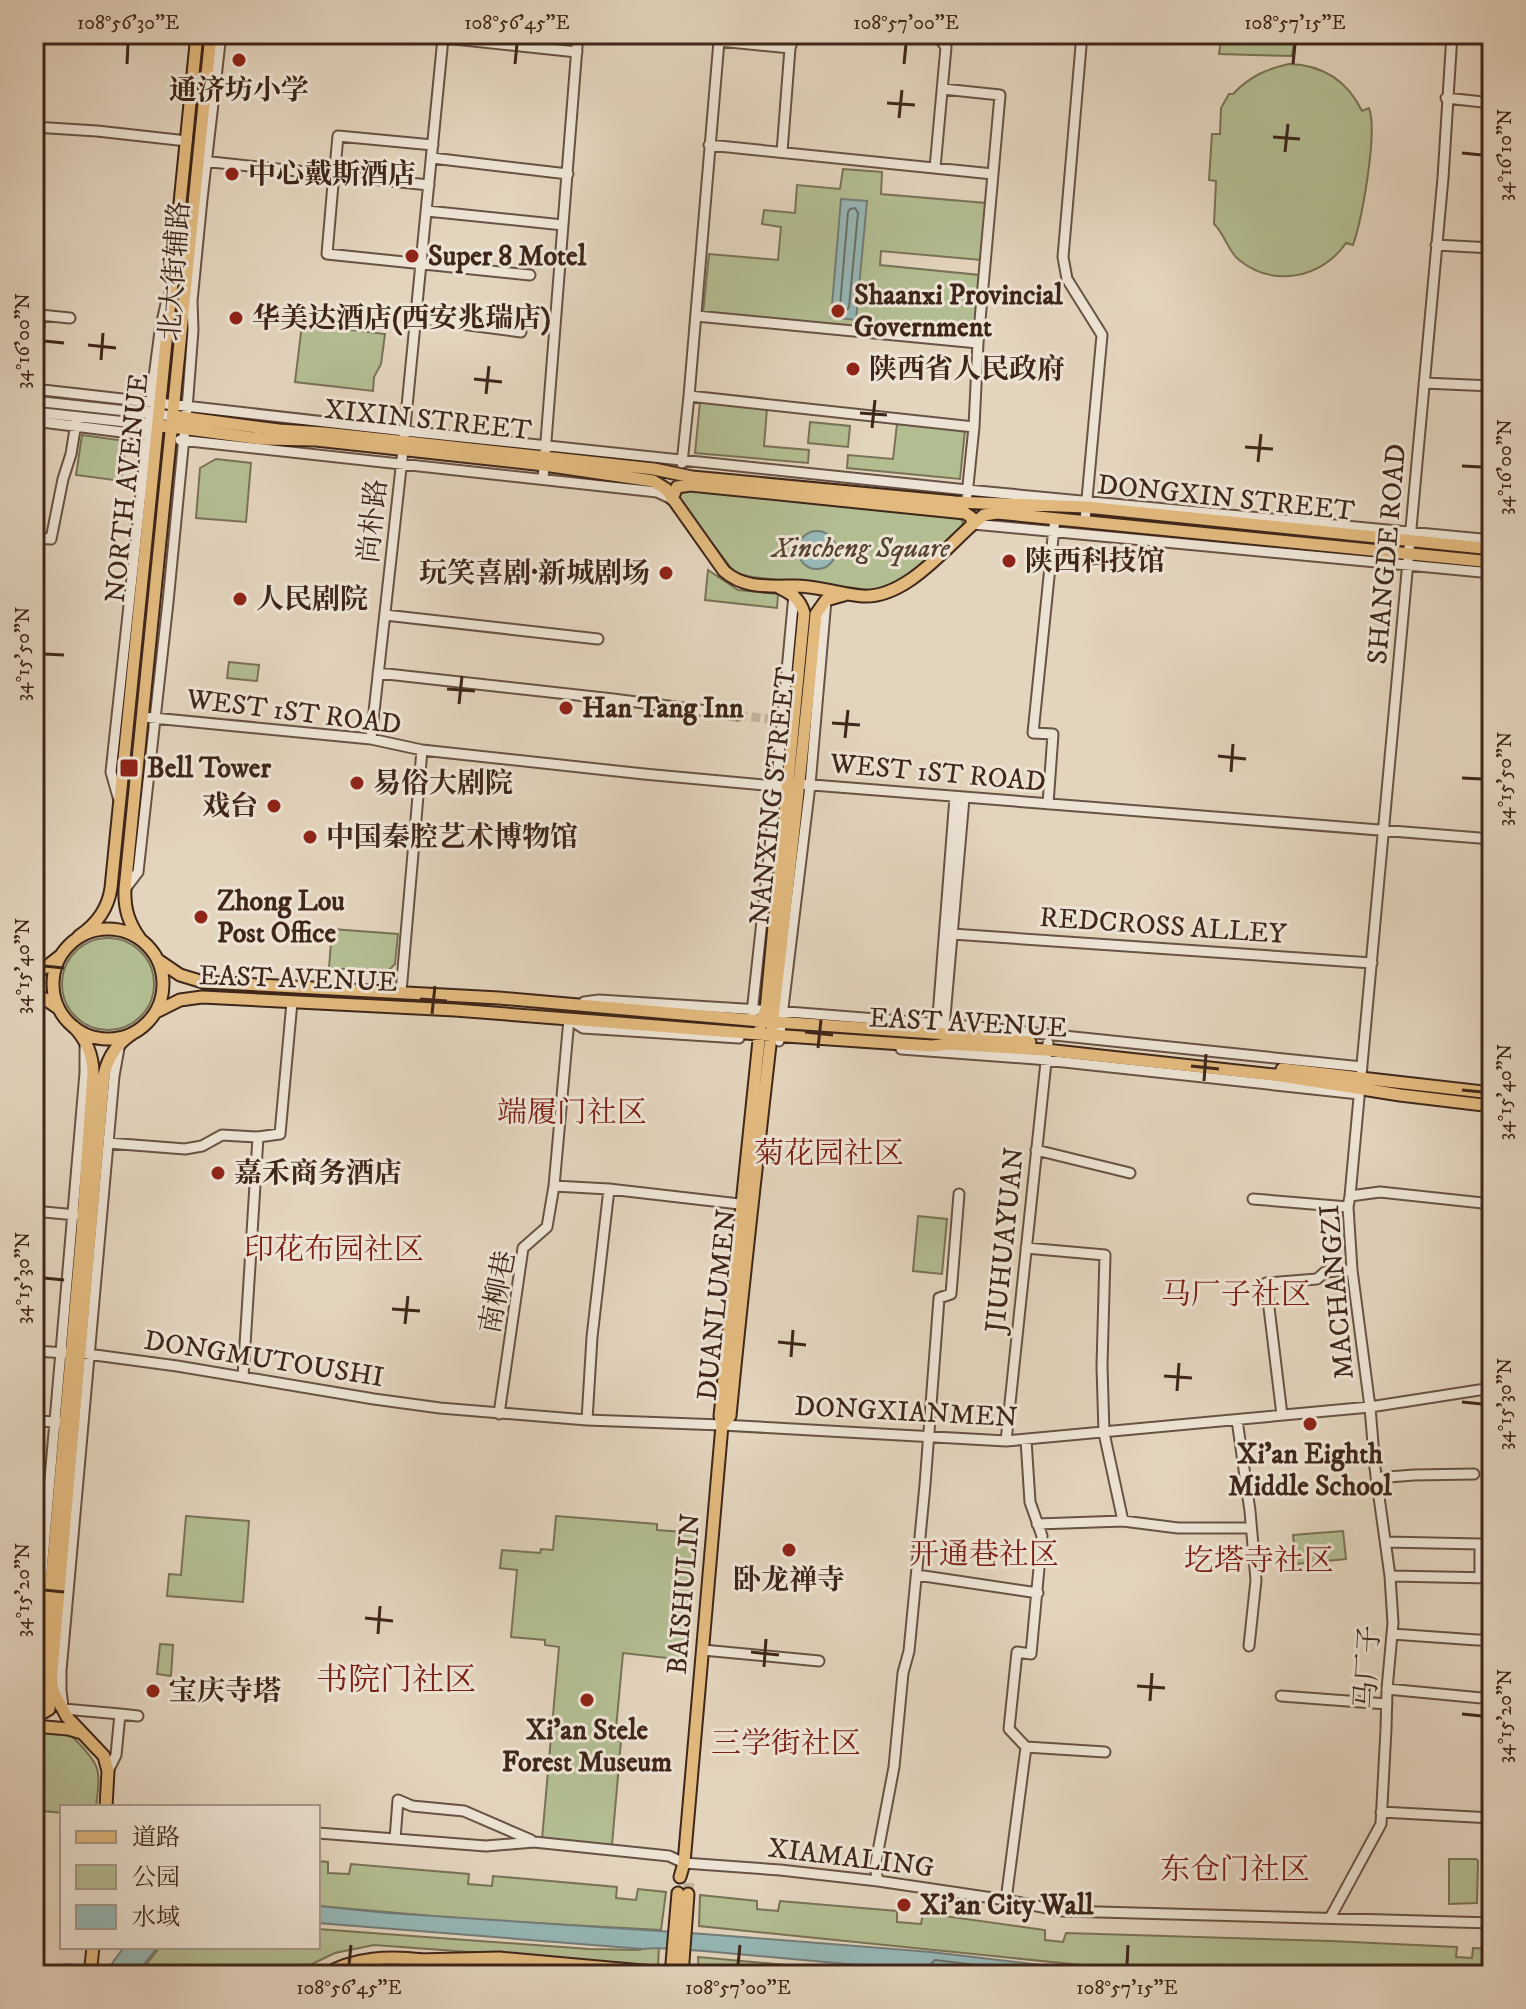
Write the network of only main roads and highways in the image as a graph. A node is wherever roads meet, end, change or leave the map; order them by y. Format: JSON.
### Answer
{"nodes":[{"id":1,"x":195,"y":34,"type":"edge"},
{"id":2,"x":211,"y":34,"type":"edge"},
{"id":3,"x":154,"y":419,"type":"junction"},
{"id":4,"x":179,"y":423,"type":"junction"},
{"id":5,"x":545,"y":456,"type":"junction"},
{"id":6,"x":687,"y":479,"type":"junction"},
{"id":7,"x":672,"y":499,"type":"junction"},
{"id":8,"x":961,"y":502,"type":"junction"},
{"id":9,"x":973,"y":524,"type":"junction"},
{"id":10,"x":1492,"y":549,"type":"edge"},
{"id":11,"x":1492,"y":562,"type":"edge"},
{"id":12,"x":779,"y":587,"type":"junction"},
{"id":13,"x":847,"y":594,"type":"junction"},
{"id":14,"x":79,"y":936,"type":"junction"},
{"id":15,"x":141,"y":940,"type":"junction"},
{"id":16,"x":60,"y":956,"type":"junction"},
{"id":17,"x":158,"y":960,"type":"junction"},
{"id":18,"x":38,"y":970,"type":"edge"},
{"id":19,"x":38,"y":997,"type":"edge"},
{"id":20,"x":59,"y":1009,"type":"junction"},
{"id":21,"x":156,"y":1012,"type":"junction"},
{"id":22,"x":73,"y":1026,"type":"junction"},
{"id":23,"x":766,"y":1027,"type":"junction"},
{"id":24,"x":135,"y":1032,"type":"junction"},
{"id":25,"x":1046,"y":1051,"type":"junction"},
{"id":26,"x":1360,"y":1082,"type":"junction"},
{"id":27,"x":1492,"y":1093,"type":"edge"},
{"id":28,"x":1492,"y":1106,"type":"edge"},
{"id":29,"x":75,"y":1353,"type":"junction"},
{"id":30,"x":722,"y":1425,"type":"joint"},
{"id":31,"x":47,"y":1679,"type":"junction"},
{"id":32,"x":34,"y":1697,"type":"edge"},
{"id":33,"x":34,"y":1726,"type":"edge"},
{"id":34,"x":82,"y":1733,"type":"junction"},
{"id":35,"x":106,"y":1805,"type":"edge"},
{"id":36,"x":684,"y":1878,"type":"tunnel mouth"},
{"id":37,"x":683,"y":1893,"type":"tunnel mouth"},
{"id":38,"x":93,"y":1949,"type":"edge"},
{"id":39,"x":417,"y":1960,"type":"junction"},
{"id":40,"x":90,"y":1970,"type":"edge"},
{"id":41,"x":678,"y":1971,"type":"edge"},
{"id":42,"x":412,"y":1972,"type":"junction"},
{"id":43,"x":324,"y":1975,"type":"edge"},
{"id":44,"x":373,"y":1975,"type":"edge"},
{"id":45,"x":426,"y":1975,"type":"edge"},
{"id":46,"x":473,"y":1975,"type":"edge"},
{"id":47,"x":583,"y":1975,"type":"edge"}],
"edges":[{"from":1,"to":3,"type":"main road","name":"NORTH AVENUE"},
{"from":2,"to":4,"type":"main road","name":"NORTH AVENUE"},
{"from":3,"to":4,"type":"main road","name":"XIXIN STREET"},
{"from":3,"to":14,"type":"main road","name":"NORTH AVENUE"},
{"from":4,"to":5,"type":"main road","name":"XIXIN STREET"},
{"from":4,"to":15,"type":"main road","name":"NORTH AVENUE"},
{"from":5,"to":6,"type":"main road","name":"XIXIN STREET"},
{"from":5,"to":7,"type":"main road","name":"XIXIN STREET"},
{"from":6,"to":7,"type":"main road"},
{"from":6,"to":8,"type":"main road","name":"XIXIN STREET"},
{"from":7,"to":12,"type":"main road"},
{"from":8,"to":9,"type":"main road"},
{"from":8,"to":10,"type":"main road","name":"DONGXIN STREET"},
{"from":9,"to":11,"type":"main road","name":"DONGXIN STREET"},
{"from":9,"to":13,"type":"main road"},
{"from":12,"to":13,"type":"main road"},
{"from":12,"to":23,"type":"main road","name":"NANXING STREET"},
{"from":13,"to":23,"type":"main road","name":"NANXING STREET"},
{"from":14,"to":15,"type":"main road"},
{"from":14,"to":16,"type":"main road"},
{"from":15,"to":17,"type":"main road"},
{"from":16,"to":18,"type":"main road"},
{"from":16,"to":20,"type":"main road"},
{"from":17,"to":21,"type":"main road"},
{"from":17,"to":23,"type":"main road","name":"EAST AVENUE"},
{"from":19,"to":20,"type":"main road"},
{"from":20,"to":22,"type":"main road"},
{"from":21,"to":23,"type":"main road","name":"EAST AVENUE"},
{"from":21,"to":24,"type":"main road"},
{"from":22,"to":24,"type":"main road"},
{"from":22,"to":29,"type":"main road"},
{"from":23,"to":25,"type":"main road","name":"EAST AVENUE"},
{"from":23,"to":25,"type":"main road","name":"EAST AVENUE"},
{"from":23,"to":30,"type":"main road","name":"DUANLUMEN"},
{"from":24,"to":29,"type":"main road"},
{"from":25,"to":26,"type":"main road","name":"EAST AVENUE"},
{"from":26,"to":27,"type":"main road","name":"EAST AVENUE"},
{"from":26,"to":28,"type":"main road","name":"EAST AVENUE"},
{"from":29,"to":31,"type":"main road"},
{"from":29,"to":31,"type":"main road"},
{"from":30,"to":36,"type":"main road","name":"BAISHULIN"},
{"from":31,"to":32,"type":"main road"},
{"from":31,"to":34,"type":"main road"},
{"from":33,"to":34,"type":"main road"},
{"from":34,"to":35,"type":"main road"},
{"from":37,"to":41,"type":"main road"},
{"from":38,"to":40,"type":"main road"},
{"from":39,"to":41,"type":"main road"},
{"from":39,"to":43,"type":"main road"},
{"from":39,"to":47,"type":"main road"},
{"from":42,"to":44,"type":"main road"},
{"from":42,"to":45,"type":"main road"},
{"from":42,"to":46,"type":"main road"}]}
